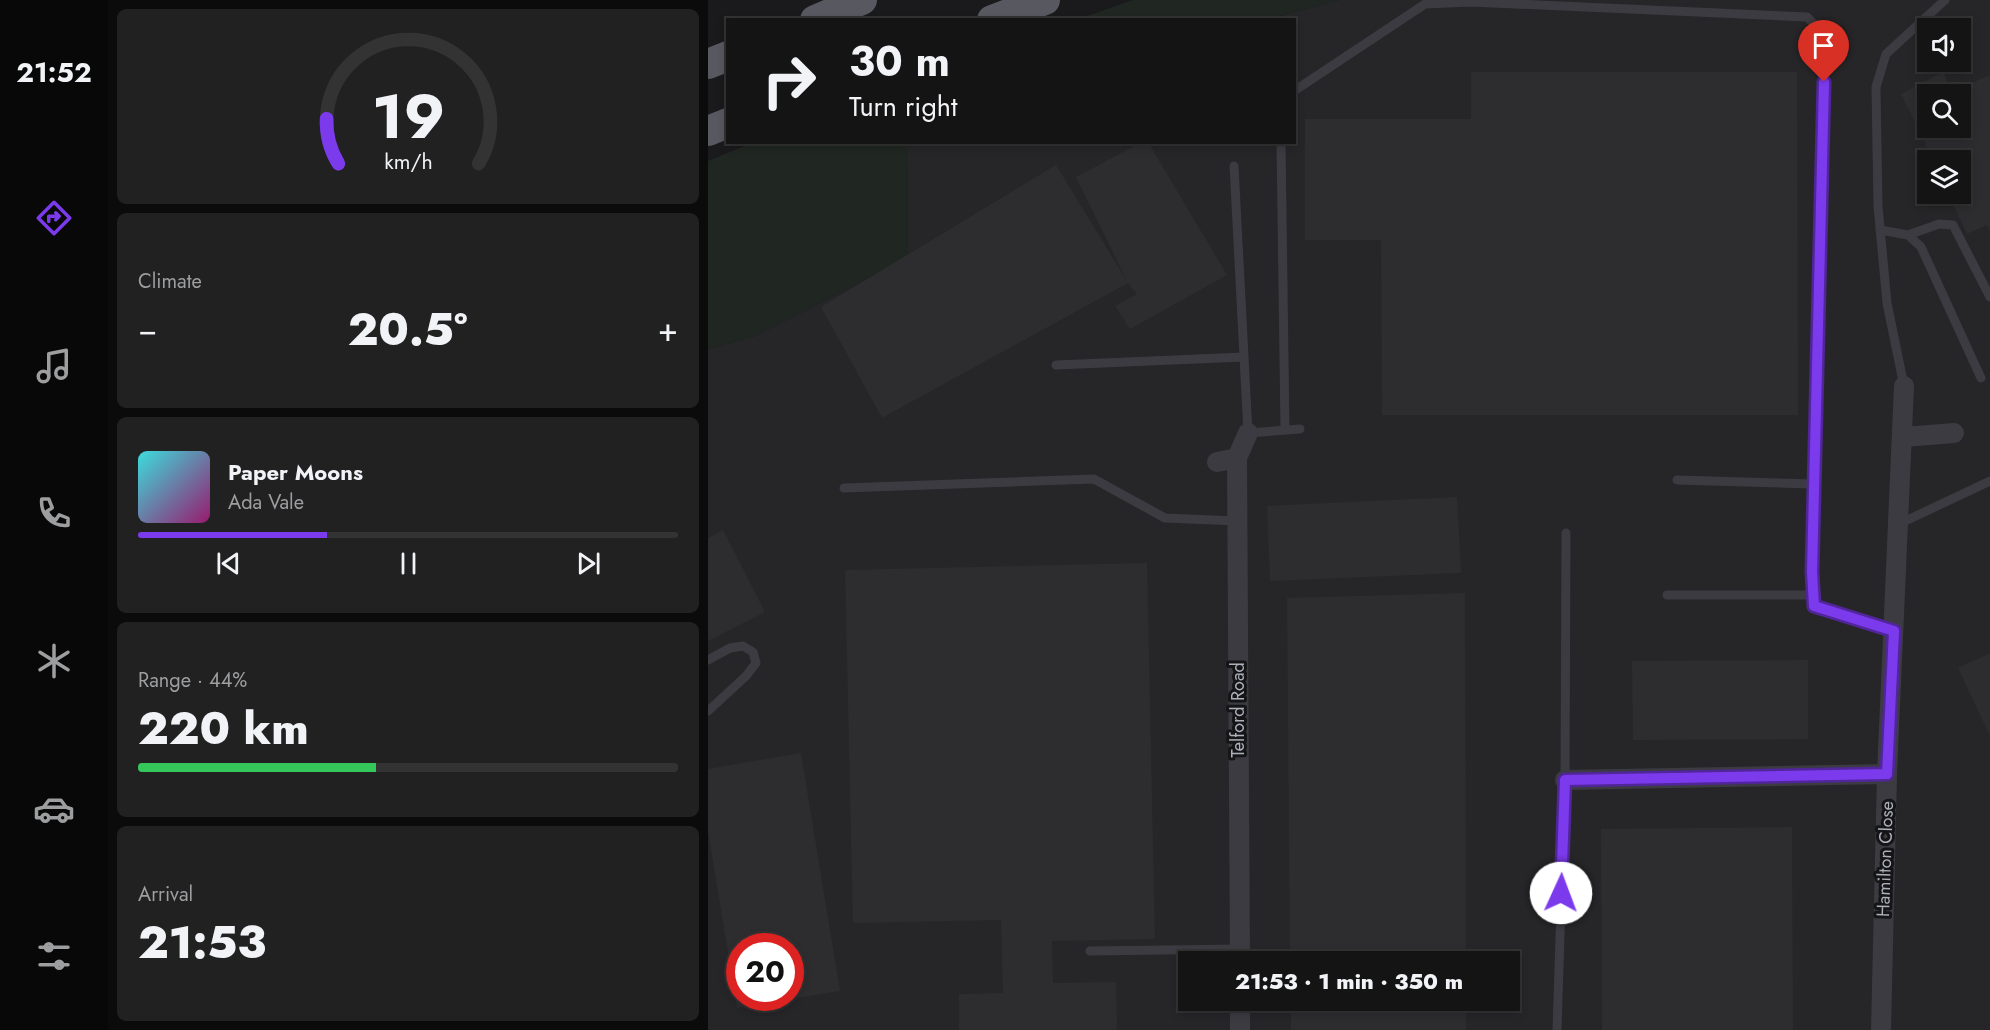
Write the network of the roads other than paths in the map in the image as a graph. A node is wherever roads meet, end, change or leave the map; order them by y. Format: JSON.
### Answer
{"nodes":[{"id":1,"x":862,"y":0,"type":"edge"},
{"id":2,"x":1045,"y":0,"type":"edge"},
{"id":3,"x":1945,"y":0,"type":"edge"},
{"id":4,"x":820,"y":18,"type":"edge"},
{"id":5,"x":997,"y":18,"type":"edge"},
{"id":6,"x":726,"y":57,"type":"edge"},
{"id":7,"x":708,"y":64,"type":"edge"},
{"id":8,"x":1296,"y":90,"type":"edge"},
{"id":9,"x":726,"y":124,"type":"edge"},
{"id":10,"x":708,"y":131,"type":"edge"},
{"id":11,"x":1281,"y":144,"type":"edge"},
{"id":12,"x":1234,"y":166,"type":"dead end"},
{"id":13,"x":1880,"y":230,"type":"junction"},
{"id":14,"x":1908,"y":235,"type":"junction"},
{"id":15,"x":1990,"y":297,"type":"edge"},
{"id":16,"x":1244,"y":357,"type":"junction"},
{"id":17,"x":1056,"y":365,"type":"dead end"},
{"id":18,"x":1981,"y":378,"type":"dead end"},
{"id":19,"x":1904,"y":386,"type":"joint"},
{"id":20,"x":1300,"y":429,"type":"dead end"},
{"id":21,"x":1285,"y":430,"type":"junction"},
{"id":22,"x":1248,"y":433,"type":"junction"},
{"id":23,"x":1954,"y":433,"type":"dead end"},
{"id":24,"x":1904,"y":437,"type":"junction"},
{"id":25,"x":1238,"y":458,"type":"junction"},
{"id":26,"x":1217,"y":462,"type":"dead end"},
{"id":27,"x":1677,"y":480,"type":"dead end"},
{"id":28,"x":1990,"y":481,"type":"edge"},
{"id":29,"x":1814,"y":484,"type":"junction"},
{"id":30,"x":844,"y":488,"type":"dead end"},
{"id":31,"x":1237,"y":521,"type":"junction"},
{"id":32,"x":1899,"y":524,"type":"junction"},
{"id":33,"x":1566,"y":533,"type":"dead end"},
{"id":34,"x":1667,"y":595,"type":"dead end"},
{"id":35,"x":1813,"y":595,"type":"junction"},
{"id":36,"x":1894,"y":631,"type":"junction"},
{"id":37,"x":708,"y":660,"type":"edge"},
{"id":38,"x":708,"y":711,"type":"edge"},
{"id":39,"x":1887,"y":774,"type":"junction"},
{"id":40,"x":1565,"y":780,"type":"junction"},
{"id":41,"x":1090,"y":951,"type":"dead end"},
{"id":42,"x":1240,"y":951,"type":"edge"},
{"id":43,"x":1178,"y":953,"type":"edge"},
{"id":44,"x":1240,"y":1011,"type":"edge"},
{"id":45,"x":1240,"y":1030,"type":"edge"},
{"id":46,"x":1557,"y":1030,"type":"edge"},
{"id":47,"x":1881,"y":1030,"type":"edge"}],
"edges":[{"from":1,"to":4,"type":"main road"},
{"from":2,"to":5,"type":"main road"},
{"from":3,"to":13,"type":"lane"},
{"from":6,"to":7,"type":"main road"},
{"from":8,"to":29,"type":"lane"},
{"from":9,"to":10,"type":"main road"},
{"from":11,"to":21,"type":"lane"},
{"from":12,"to":16,"type":"lane"},
{"from":13,"to":14,"type":"lane"},
{"from":13,"to":19,"type":"lane"},
{"from":14,"to":15,"type":"lane"},
{"from":14,"to":18,"type":"lane"},
{"from":16,"to":17,"type":"lane"},
{"from":16,"to":22,"type":"lane"},
{"from":19,"to":24,"type":"street","name":"Hamilton Close"},
{"from":20,"to":21,"type":"lane"},
{"from":21,"to":22,"type":"lane"},
{"from":22,"to":25,"type":"street","name":"Telford Road"},
{"from":23,"to":24,"type":"street"},
{"from":24,"to":32,"type":"street","name":"Hamilton Close"},
{"from":25,"to":26,"type":"street"},
{"from":25,"to":31,"type":"street","name":"Telford Road"},
{"from":27,"to":29,"type":"lane"},
{"from":28,"to":32,"type":"lane"},
{"from":29,"to":35,"type":"lane"},
{"from":30,"to":31,"type":"lane"},
{"from":31,"to":42,"type":"street","name":"Telford Road"},
{"from":32,"to":36,"type":"street","name":"Hamilton Close"},
{"from":33,"to":40,"type":"lane"},
{"from":34,"to":35,"type":"lane"},
{"from":35,"to":36,"type":"lane"},
{"from":36,"to":39,"type":"street","name":"Hamilton Close"},
{"from":37,"to":38,"type":"lane"},
{"from":39,"to":40,"type":"street"},
{"from":39,"to":47,"type":"street","name":"Hamilton Close"},
{"from":40,"to":46,"type":"lane"},
{"from":41,"to":43,"type":"lane"},
{"from":44,"to":45,"type":"street"}]}
